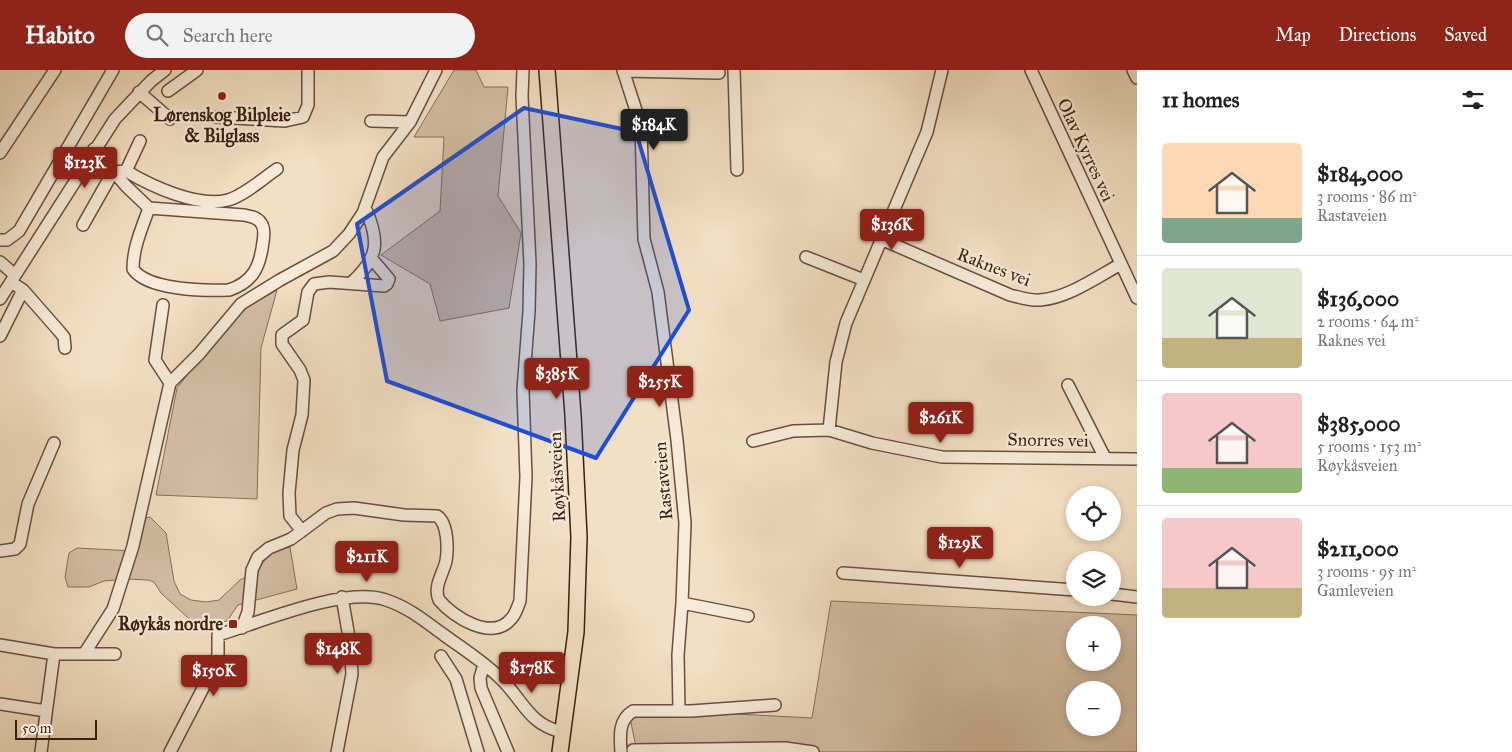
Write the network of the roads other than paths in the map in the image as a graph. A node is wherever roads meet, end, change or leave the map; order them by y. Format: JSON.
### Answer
{"nodes":[{"id":1,"x":55,"y":70,"type":"edge"},
{"id":2,"x":113,"y":70,"type":"edge"},
{"id":3,"x":165,"y":70,"type":"edge"},
{"id":4,"x":308,"y":70,"type":"edge"},
{"id":5,"x":436,"y":70,"type":"edge"},
{"id":6,"x":523,"y":70,"type":"edge"},
{"id":7,"x":547,"y":70,"type":"edge"},
{"id":8,"x":734,"y":70,"type":"edge"},
{"id":9,"x":942,"y":70,"type":"edge"},
{"id":10,"x":1030,"y":70,"type":"edge"},
{"id":11,"x":1133,"y":70,"type":"edge"},
{"id":12,"x":623,"y":71,"type":"edge"},
{"id":13,"x":189,"y":72,"type":"edge"},
{"id":14,"x":719,"y":73,"type":"dead end"},
{"id":15,"x":1137,"y":78,"type":"edge"},
{"id":16,"x":168,"y":91,"type":"dead end"},
{"id":17,"x":139,"y":92,"type":"junction"},
{"id":18,"x":216,"y":117,"type":"dead end"},
{"id":19,"x":170,"y":119,"type":"dead end"},
{"id":20,"x":371,"y":121,"type":"dead end"},
{"id":21,"x":410,"y":122,"type":"junction"},
{"id":22,"x":140,"y":141,"type":"dead end"},
{"id":23,"x":94,"y":149,"type":"junction"},
{"id":24,"x":0,"y":153,"type":"edge"},
{"id":25,"x":277,"y":169,"type":"dead end"},
{"id":26,"x":737,"y":170,"type":"dead end"},
{"id":27,"x":126,"y":171,"type":"junction"},
{"id":28,"x":113,"y":172,"type":"junction"},
{"id":29,"x":365,"y":207,"type":"junction"},
{"id":30,"x":149,"y":208,"type":"junction"},
{"id":31,"x":83,"y":225,"type":"dead end"},
{"id":32,"x":19,"y":231,"type":"junction"},
{"id":33,"x":0,"y":240,"type":"edge"},
{"id":34,"x":883,"y":240,"type":"junction"},
{"id":35,"x":35,"y":243,"type":"junction"},
{"id":36,"x":806,"y":257,"type":"dead end"},
{"id":37,"x":372,"y":259,"type":"junction"},
{"id":38,"x":0,"y":262,"type":"edge"},
{"id":39,"x":1121,"y":264,"type":"junction"},
{"id":40,"x":13,"y":279,"type":"junction"},
{"id":41,"x":864,"y":280,"type":"junction"},
{"id":42,"x":351,"y":283,"type":"junction"},
{"id":43,"x":23,"y":290,"type":"junction"},
{"id":44,"x":1137,"y":298,"type":"edge"},
{"id":45,"x":0,"y":300,"type":"edge"},
{"id":46,"x":163,"y":305,"type":"dead end"},
{"id":47,"x":0,"y":336,"type":"edge"},
{"id":48,"x":65,"y":348,"type":"dead end"},
{"id":49,"x":170,"y":383,"type":"junction"},
{"id":50,"x":1068,"y":385,"type":"dead end"},
{"id":51,"x":829,"y":430,"type":"junction"},
{"id":52,"x":753,"y":441,"type":"dead end"},
{"id":53,"x":54,"y":443,"type":"dead end"},
{"id":54,"x":1105,"y":458,"type":"junction"},
{"id":55,"x":1137,"y":459,"type":"edge"},
{"id":56,"x":302,"y":531,"type":"junction"},
{"id":57,"x":0,"y":551,"type":"edge"},
{"id":58,"x":843,"y":573,"type":"dead end"},
{"id":59,"x":1066,"y":589,"type":"edge"},
{"id":60,"x":1121,"y":595,"type":"edge"},
{"id":61,"x":342,"y":597,"type":"junction"},
{"id":62,"x":1137,"y":597,"type":"edge"},
{"id":63,"x":682,"y":603,"type":"junction"},
{"id":64,"x":748,"y":616,"type":"dead end"},
{"id":65,"x":242,"y":628,"type":"junction"},
{"id":66,"x":0,"y":645,"type":"edge"},
{"id":67,"x":54,"y":654,"type":"junction"},
{"id":68,"x":84,"y":654,"type":"junction"},
{"id":69,"x":115,"y":654,"type":"dead end"},
{"id":70,"x":441,"y":656,"type":"dead end"},
{"id":71,"x":484,"y":664,"type":"junction"},
{"id":72,"x":0,"y":704,"type":"edge"},
{"id":73,"x":775,"y":705,"type":"dead end"},
{"id":74,"x":46,"y":711,"type":"junction"},
{"id":75,"x":679,"y":711,"type":"junction"},
{"id":76,"x":562,"y":732,"type":"junction"},
{"id":77,"x":633,"y":750,"type":"dead end"},
{"id":78,"x":42,"y":752,"type":"edge"},
{"id":79,"x":170,"y":752,"type":"edge"},
{"id":80,"x":337,"y":752,"type":"edge"},
{"id":81,"x":478,"y":752,"type":"edge"},
{"id":82,"x":508,"y":752,"type":"edge"},
{"id":83,"x":560,"y":752,"type":"edge"},
{"id":84,"x":621,"y":752,"type":"edge"},
{"id":85,"x":813,"y":752,"type":"edge"}],
"edges":[{"from":1,"to":24,"type":"street"},
{"from":2,"to":32,"type":"street"},
{"from":3,"to":17,"type":"street"},
{"from":4,"to":18,"type":"street"},
{"from":5,"to":21,"type":"street"},
{"from":6,"to":56,"type":"street"},
{"from":7,"to":76,"type":"main road","name":"Røykåsveien"},
{"from":8,"to":26,"type":"street"},
{"from":9,"to":34,"type":"street"},
{"from":10,"to":39,"type":"street","name":"Olav Kyrres vei"},
{"from":11,"to":15,"type":"street"},
{"from":12,"to":14,"type":"street"},
{"from":12,"to":63,"type":"street","name":"Rastaveien"},
{"from":13,"to":16,"type":"street"},
{"from":17,"to":19,"type":"street"},
{"from":17,"to":23,"type":"street"},
{"from":20,"to":21,"type":"street"},
{"from":21,"to":29,"type":"street"},
{"from":22,"to":27,"type":"street"},
{"from":23,"to":28,"type":"street"},
{"from":23,"to":35,"type":"street"},
{"from":25,"to":27,"type":"street"},
{"from":27,"to":28,"type":"street"},
{"from":28,"to":30,"type":"street"},
{"from":28,"to":31,"type":"street"},
{"from":29,"to":37,"type":"street"},
{"from":29,"to":49,"type":"street"},
{"from":30,"to":30,"type":"street"},
{"from":32,"to":33,"type":"street"},
{"from":32,"to":35,"type":"street"},
{"from":34,"to":39,"type":"street","name":"Raknes vei"},
{"from":34,"to":41,"type":"street"},
{"from":35,"to":40,"type":"street"},
{"from":36,"to":41,"type":"street"},
{"from":37,"to":42,"type":"street"},
{"from":37,"to":42,"type":"street"},
{"from":38,"to":40,"type":"street"},
{"from":39,"to":44,"type":"street","name":"Olav Kyrres vei"},
{"from":40,"to":43,"type":"street"},
{"from":40,"to":45,"type":"street"},
{"from":41,"to":51,"type":"street"},
{"from":42,"to":56,"type":"street"},
{"from":43,"to":47,"type":"street"},
{"from":43,"to":48,"type":"street"},
{"from":46,"to":49,"type":"street"},
{"from":49,"to":68,"type":"street"},
{"from":50,"to":54,"type":"street"},
{"from":51,"to":52,"type":"street","name":"Snorres vei"},
{"from":51,"to":54,"type":"street","name":"Snorres vei"},
{"from":53,"to":57,"type":"street"},
{"from":54,"to":55,"type":"street","name":"Snorres vei"},
{"from":56,"to":65,"type":"street"},
{"from":58,"to":59,"type":"street"},
{"from":60,"to":62,"type":"street"},
{"from":61,"to":65,"type":"street"},
{"from":61,"to":71,"type":"street"},
{"from":61,"to":80,"type":"street"},
{"from":63,"to":64,"type":"street"},
{"from":63,"to":75,"type":"street","name":"Rastaveien"},
{"from":65,"to":79,"type":"street"},
{"from":66,"to":67,"type":"street"},
{"from":67,"to":68,"type":"street"},
{"from":67,"to":74,"type":"street"},
{"from":68,"to":69,"type":"street"},
{"from":70,"to":81,"type":"street"},
{"from":71,"to":76,"type":"street"},
{"from":71,"to":82,"type":"street"},
{"from":72,"to":74,"type":"street"},
{"from":73,"to":75,"type":"street"},
{"from":74,"to":78,"type":"street"},
{"from":75,"to":84,"type":"street"},
{"from":76,"to":83,"type":"main road","name":"Røykåsveien"},
{"from":77,"to":85,"type":"street"}]}
